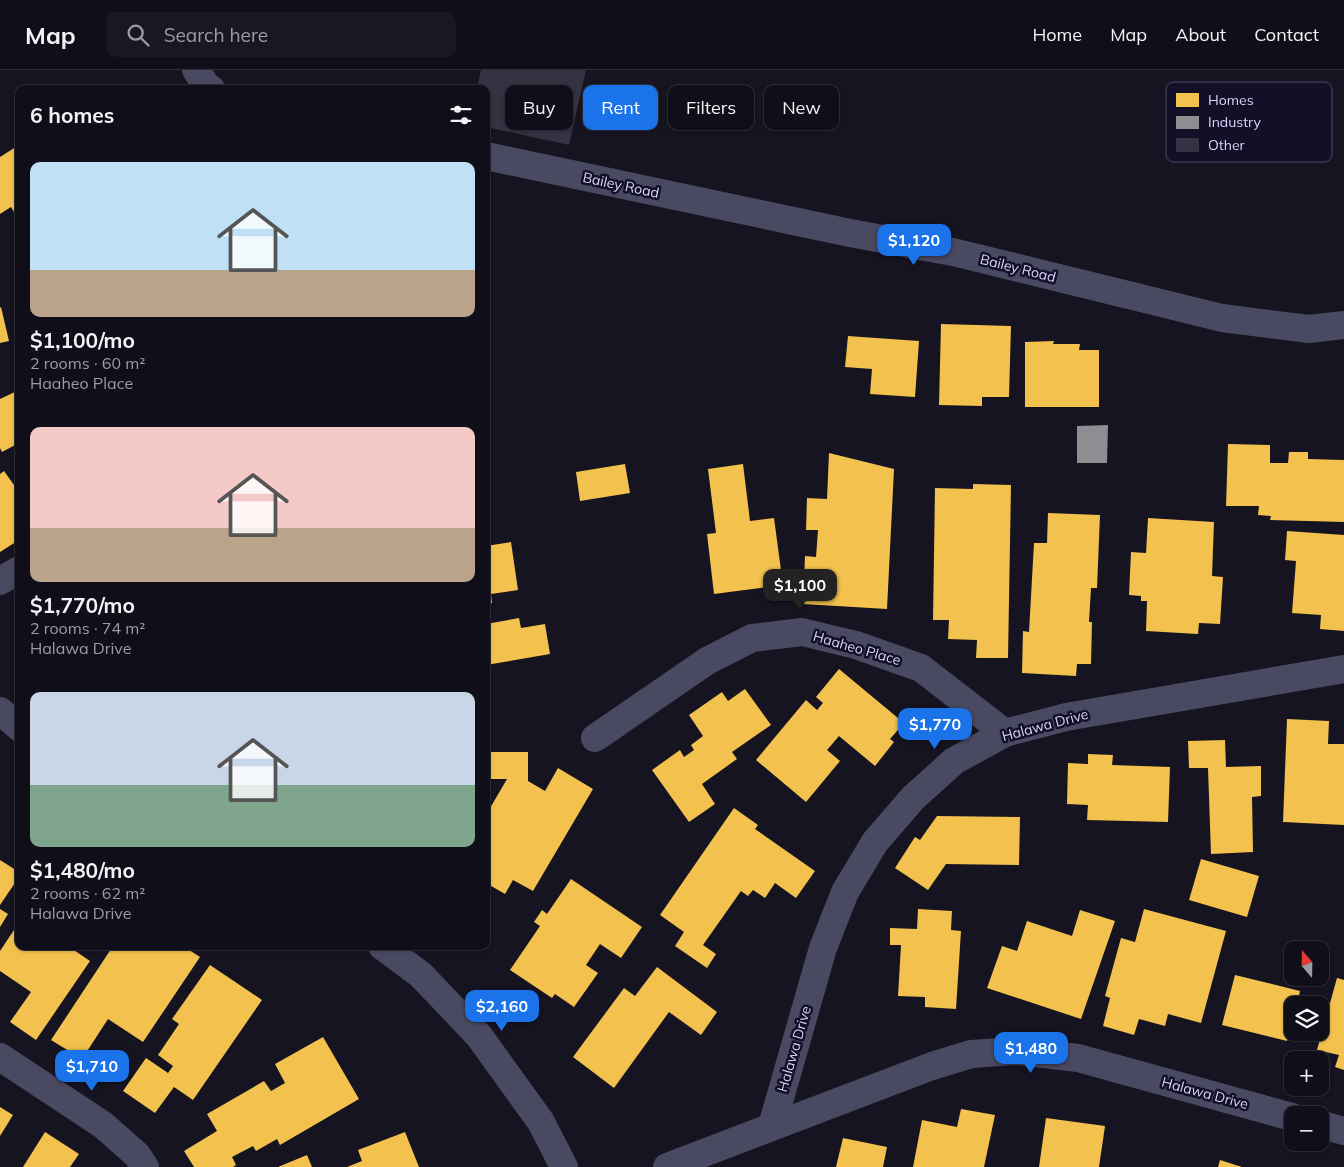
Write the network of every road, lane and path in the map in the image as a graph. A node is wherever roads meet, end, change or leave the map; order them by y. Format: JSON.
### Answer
{"nodes":[{"id":1,"x":196,"y":70,"type":"edge"},
{"id":2,"x":206,"y":85,"type":"edge"},
{"id":3,"x":490,"y":157,"type":"edge"},
{"id":4,"x":1344,"y":325,"type":"edge"},
{"id":5,"x":15,"y":572,"type":"edge"},
{"id":6,"x":0,"y":581,"type":"edge"},
{"id":7,"x":1344,"y":670,"type":"edge"},
{"id":8,"x":0,"y":711,"type":"edge"},
{"id":9,"x":15,"y":724,"type":"edge"},
{"id":10,"x":1005,"y":733,"type":"junction"},
{"id":11,"x":596,"y":738,"type":"dead end"},
{"id":12,"x":387,"y":950,"type":"edge"},
{"id":13,"x":0,"y":1057,"type":"edge"},
{"id":14,"x":1284,"y":1115,"type":"edge"},
{"id":15,"x":772,"y":1126,"type":"junction"},
{"id":16,"x":1329,"y":1127,"type":"edge"},
{"id":17,"x":1344,"y":1131,"type":"edge"},
{"id":18,"x":145,"y":1167,"type":"edge"},
{"id":19,"x":564,"y":1167,"type":"edge"},
{"id":20,"x":667,"y":1167,"type":"edge"}],
"edges":[{"from":1,"to":2,"type":"street"},
{"from":3,"to":4,"type":"street","name":"Bailey Road"},
{"from":5,"to":6,"type":"street"},
{"from":7,"to":10,"type":"street","name":"Halawa Drive"},
{"from":8,"to":9,"type":"street"},
{"from":10,"to":11,"type":"street","name":"Haaheo Place"},
{"from":10,"to":15,"type":"street","name":"Halawa Drive"},
{"from":12,"to":19,"type":"street"},
{"from":13,"to":18,"type":"street"},
{"from":14,"to":15,"type":"street","name":"Halawa Drive"},
{"from":15,"to":20,"type":"street","name":"Halawa Drive"},
{"from":16,"to":17,"type":"street"}]}
